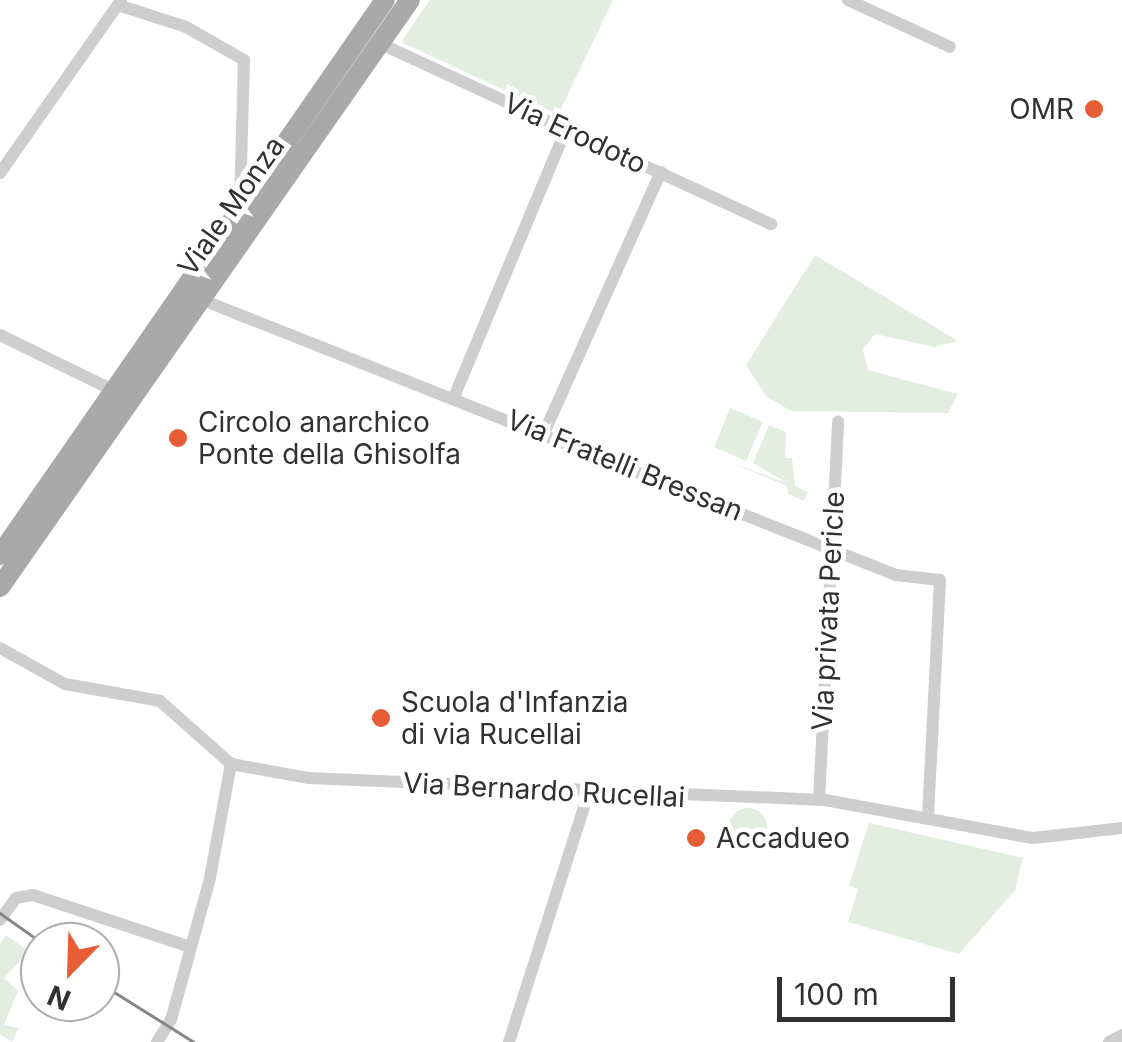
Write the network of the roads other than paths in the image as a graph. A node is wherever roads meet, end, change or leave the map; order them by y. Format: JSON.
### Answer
{"nodes":[{"id":1,"x":385,"y":0,"type":"edge"},
{"id":2,"x":410,"y":0,"type":"edge"},
{"id":3,"x":848,"y":0,"type":"edge"},
{"id":4,"x":120,"y":2,"type":"edge"},
{"id":5,"x":369,"y":39,"type":"junction"},
{"id":6,"x":950,"y":47,"type":"dead end"},
{"id":7,"x":566,"y":129,"type":"junction"},
{"id":8,"x":661,"y":172,"type":"junction"},
{"id":9,"x":0,"y":173,"type":"edge"},
{"id":10,"x":240,"y":205,"type":"junction"},
{"id":11,"x":771,"y":224,"type":"dead end"},
{"id":12,"x":200,"y":299,"type":"junction"},
{"id":13,"x":0,"y":334,"type":"edge"},
{"id":14,"x":121,"y":396,"type":"junction"},
{"id":15,"x":454,"y":397,"type":"junction"},
{"id":16,"x":838,"y":421,"type":"dead end"},
{"id":17,"x":544,"y":433,"type":"junction"},
{"id":18,"x":830,"y":548,"type":"junction"},
{"id":19,"x":0,"y":555,"type":"edge"},
{"id":20,"x":0,"y":587,"type":"edge"},
{"id":21,"x":0,"y":648,"type":"edge"},
{"id":22,"x":230,"y":764,"type":"junction"},
{"id":23,"x":588,"y":794,"type":"junction"},
{"id":24,"x":818,"y":800,"type":"junction"},
{"id":25,"x":928,"y":817,"type":"junction"},
{"id":26,"x":1122,"y":828,"type":"edge"},
{"id":27,"x":1,"y":919,"type":"edge"},
{"id":28,"x":190,"y":947,"type":"junction"},
{"id":29,"x":1122,"y":1035,"type":"edge"},
{"id":30,"x":162,"y":1037,"type":"edge"},
{"id":31,"x":509,"y":1042,"type":"edge"},
{"id":32,"x":1109,"y":1042,"type":"edge"}],
"edges":[{"from":1,"to":5,"type":"main road","name":"Viale Monza"},
{"from":2,"to":5,"type":"main road","name":"Viale Monza"},
{"from":3,"to":6,"type":"street"},
{"from":4,"to":9,"type":"street"},
{"from":4,"to":10,"type":"street"},
{"from":5,"to":7,"type":"street","name":"Via Erodoto"},
{"from":5,"to":10,"type":"main road","name":"Viale Monza"},
{"from":5,"to":12,"type":"main road","name":"Viale Monza"},
{"from":7,"to":8,"type":"street","name":"Via Erodoto"},
{"from":7,"to":15,"type":"street"},
{"from":8,"to":11,"type":"street","name":"Via Erodoto"},
{"from":8,"to":17,"type":"street"},
{"from":10,"to":14,"type":"main road","name":"Viale Monza"},
{"from":12,"to":14,"type":"main road","name":"Viale Monza"},
{"from":12,"to":15,"type":"street","name":"Via Fratelli Bressan"},
{"from":13,"to":14,"type":"street"},
{"from":14,"to":19,"type":"main road","name":"Viale Monza"},
{"from":14,"to":20,"type":"main road","name":"Viale Monza"},
{"from":15,"to":17,"type":"street","name":"Via Fratelli Bressan"},
{"from":16,"to":18,"type":"street","name":"Via privata Pericle"},
{"from":17,"to":18,"type":"street","name":"Via Fratelli Bressan"},
{"from":18,"to":24,"type":"street","name":"Via privata Pericle"},
{"from":18,"to":25,"type":"street","name":"Via Fratelli Bressan"},
{"from":21,"to":22,"type":"street"},
{"from":22,"to":23,"type":"street","name":"Via Bernardo Rucellai"},
{"from":22,"to":28,"type":"street"},
{"from":23,"to":24,"type":"street","name":"Via Bernardo Rucellai"},
{"from":23,"to":31,"type":"street"},
{"from":24,"to":25,"type":"street","name":"Via Bernardo Rucellai"},
{"from":25,"to":26,"type":"street","name":"Via Bernardo Rucellai"},
{"from":27,"to":28,"type":"street"},
{"from":28,"to":30,"type":"street"},
{"from":29,"to":32,"type":"street"}]}
